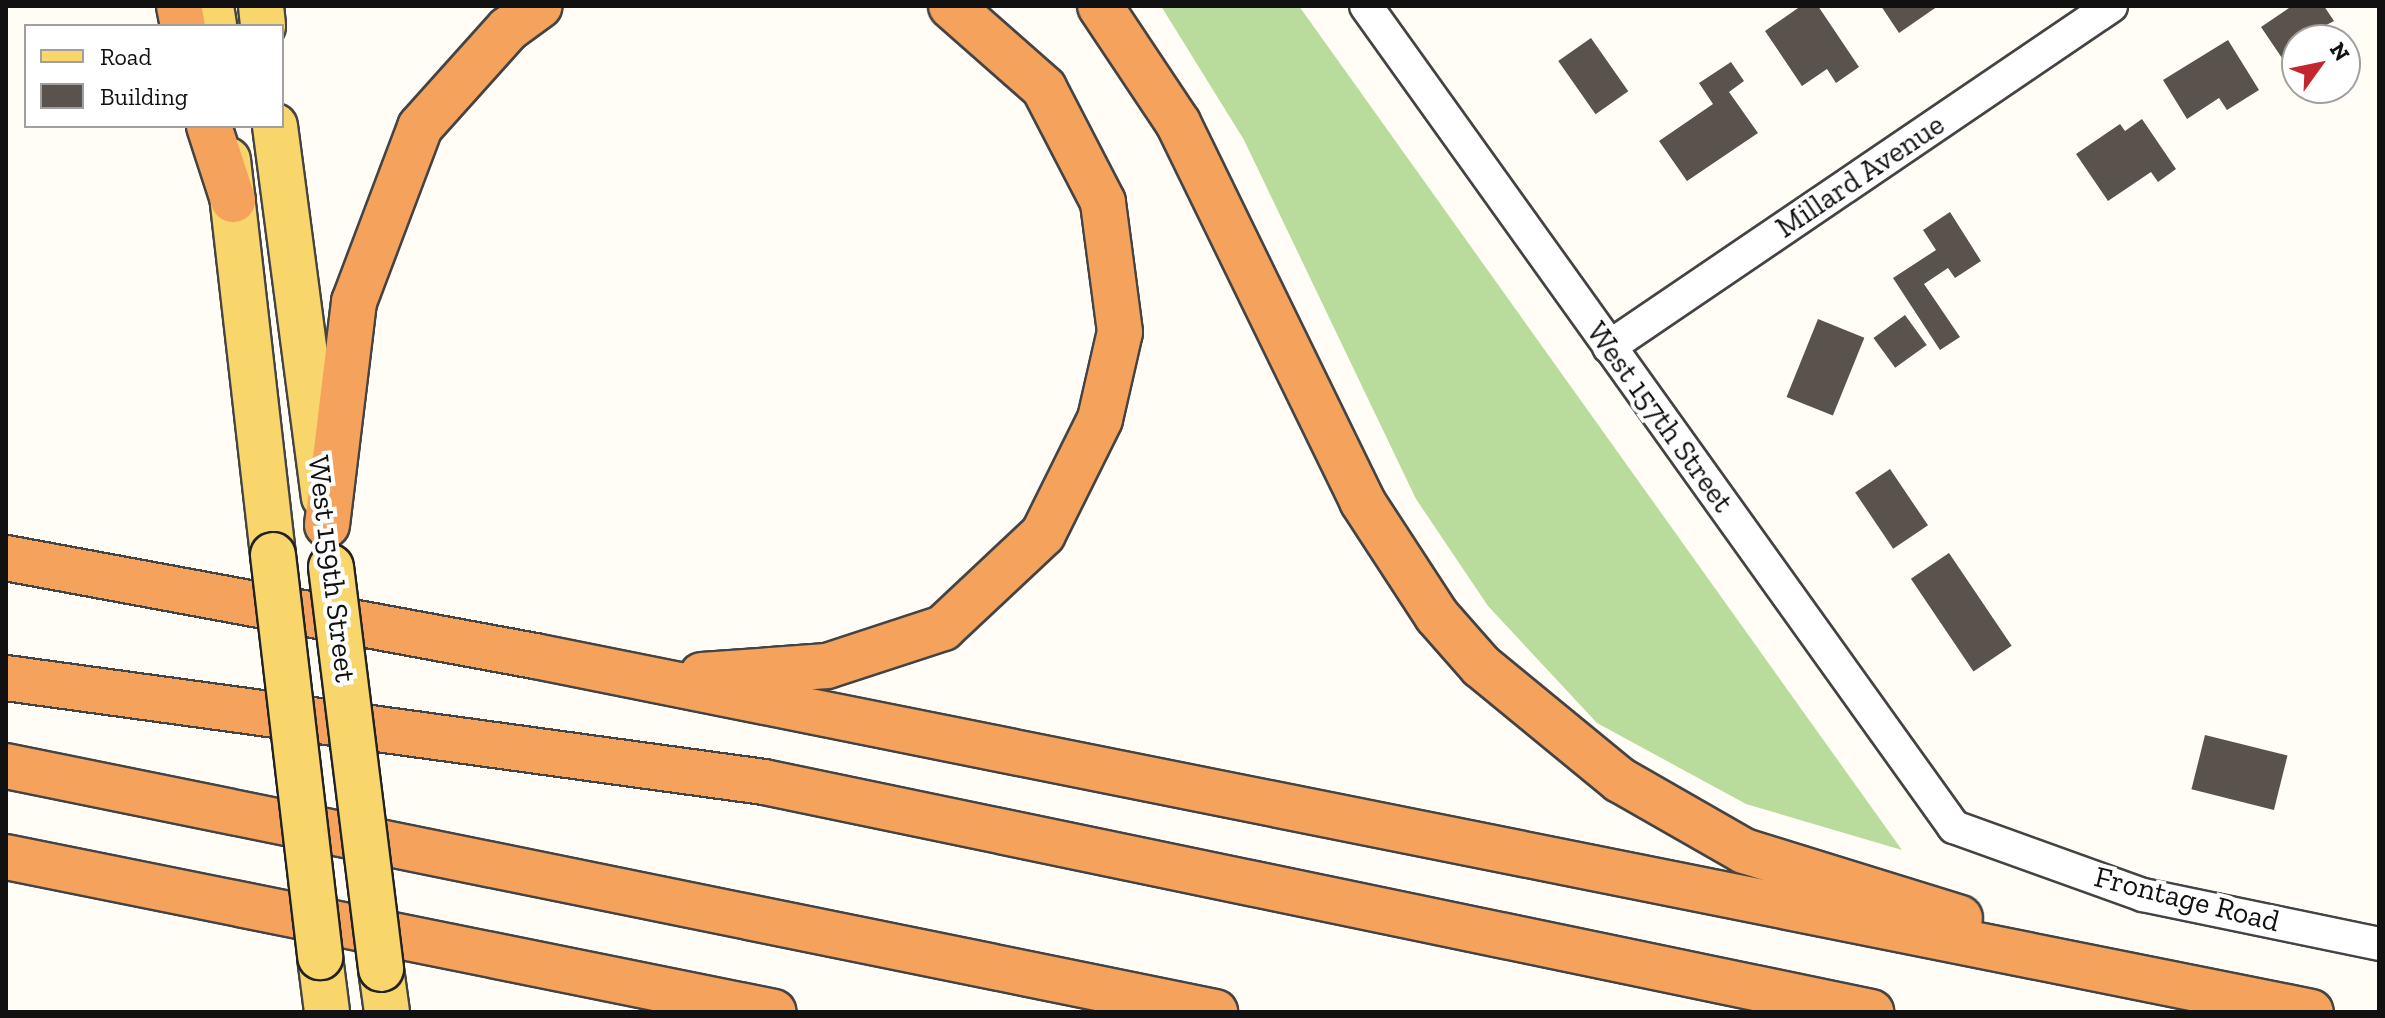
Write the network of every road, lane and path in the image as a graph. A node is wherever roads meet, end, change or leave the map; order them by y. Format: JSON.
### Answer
{"nodes":[{"id":1,"x":540,"y":6,"type":"edge"},
{"id":2,"x":951,"y":6,"type":"edge"},
{"id":3,"x":1100,"y":6,"type":"edge"},
{"id":4,"x":1366,"y":6,"type":"edge"},
{"id":5,"x":2111,"y":6,"type":"edge"},
{"id":6,"x":210,"y":128,"type":"edge"},
{"id":7,"x":225,"y":128,"type":"edge"},
{"id":8,"x":275,"y":128,"type":"edge"},
{"id":9,"x":233,"y":200,"type":"junction"},
{"id":10,"x":1609,"y":347,"type":"junction"},
{"id":11,"x":6,"y":543,"type":"edge"},
{"id":12,"x":329,"y":546,"type":"junction"},
{"id":13,"x":6,"y":558,"type":"edge"},
{"id":14,"x":74,"y":569,"type":"junction"},
{"id":15,"x":6,"y":678,"type":"edge"},
{"id":16,"x":645,"y":678,"type":"junction"},
{"id":17,"x":6,"y":766,"type":"edge"},
{"id":18,"x":1954,"y":827,"type":"joint"},
{"id":19,"x":6,"y":857,"type":"edge"},
{"id":20,"x":6,"y":871,"type":"edge"},
{"id":21,"x":137,"y":886,"type":"junction"},
{"id":22,"x":2379,"y":944,"type":"edge"},
{"id":23,"x":2054,"y":958,"type":"junction"},
{"id":24,"x":651,"y":988,"type":"junction"},
{"id":25,"x":327,"y":1012,"type":"edge"},
{"id":26,"x":387,"y":1012,"type":"edge"},
{"id":27,"x":713,"y":1012,"type":"edge"},
{"id":28,"x":774,"y":1012,"type":"edge"},
{"id":29,"x":1215,"y":1012,"type":"edge"},
{"id":30,"x":1871,"y":1012,"type":"edge"},
{"id":31,"x":2311,"y":1012,"type":"edge"}],
"edges":[{"from":1,"to":12,"type":"highway"},
{"from":2,"to":16,"type":"highway"},
{"from":3,"to":23,"type":"highway"},
{"from":4,"to":10,"type":"street","name":"West 157th Street"},
{"from":5,"to":10,"type":"street","name":"Millard Avenue"},
{"from":6,"to":9,"type":"highway"},
{"from":7,"to":9,"type":"main road","name":"West 159th Street"},
{"from":8,"to":12,"type":"main road","name":"West 159th Street"},
{"from":9,"to":25,"type":"main road","name":"West 159th Street","bridge":true},
{"from":10,"to":18,"type":"street","name":"West 157th Street"},
{"from":11,"to":14,"type":"highway"},
{"from":12,"to":26,"type":"main road","name":"West 159th Street","bridge":true},
{"from":13,"to":14,"type":"highway"},
{"from":14,"to":16,"type":"highway"},
{"from":15,"to":30,"type":"highway"},
{"from":16,"to":23,"type":"highway"},
{"from":17,"to":29,"type":"highway"},
{"from":18,"to":22,"type":"street","name":"Frontage Road"},
{"from":19,"to":21,"type":"highway"},
{"from":20,"to":21,"type":"highway"},
{"from":21,"to":24,"type":"highway"},
{"from":23,"to":31,"type":"highway"},
{"from":24,"to":27,"type":"highway"},
{"from":24,"to":28,"type":"highway"}]}
